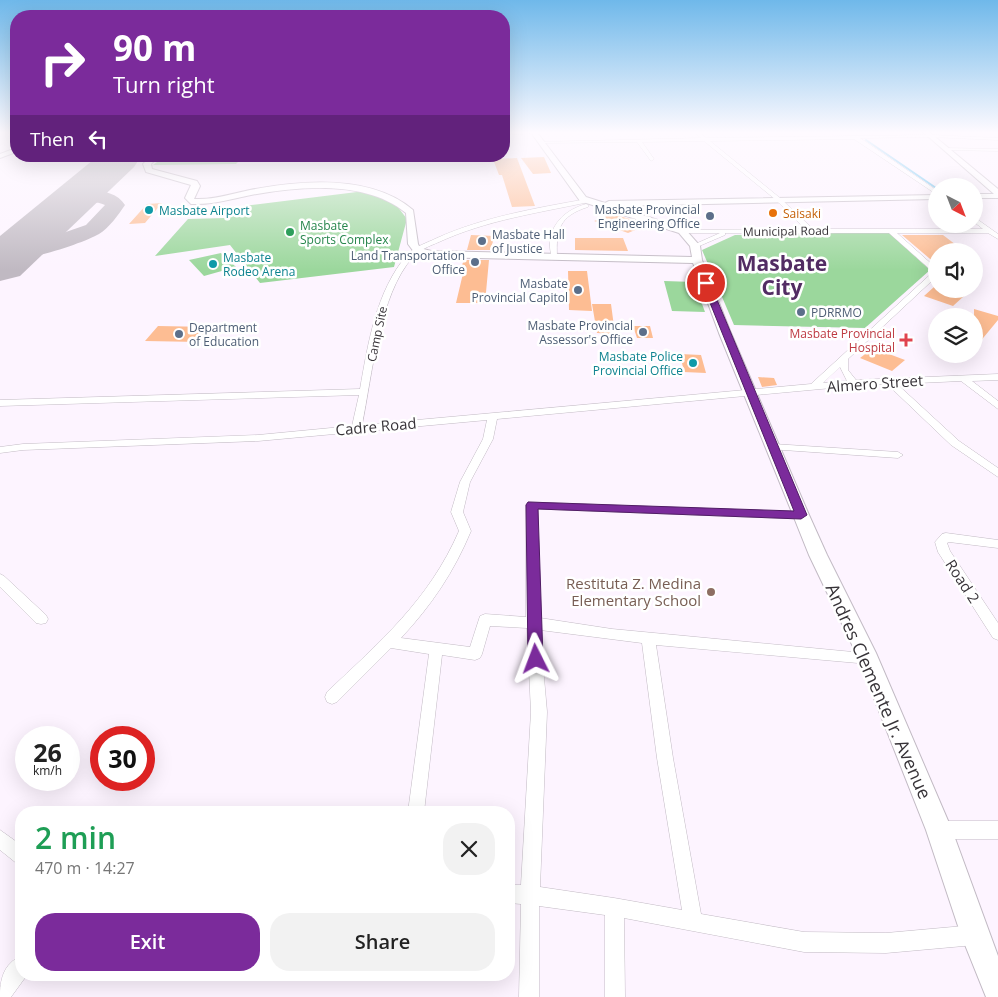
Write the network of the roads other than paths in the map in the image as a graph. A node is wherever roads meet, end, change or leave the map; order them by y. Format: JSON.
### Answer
{"nodes":[{"id":1,"x":175,"y":178,"type":"edge"},
{"id":2,"x":566,"y":178,"type":"edge"},
{"id":3,"x":752,"y":178,"type":"edge"},
{"id":4,"x":915,"y":178,"type":"edge"},
{"id":5,"x":979,"y":178,"type":"edge"},
{"id":6,"x":928,"y":186,"type":"edge"},
{"id":7,"x":998,"y":195,"type":"edge"},
{"id":8,"x":928,"y":196,"type":"edge"},
{"id":9,"x":983,"y":196,"type":"edge"},
{"id":10,"x":778,"y":199,"type":"junction"},
{"id":11,"x":591,"y":202,"type":"junction"},
{"id":12,"x":578,"y":205,"type":"junction"},
{"id":13,"x":983,"y":226,"type":"edge"},
{"id":14,"x":810,"y":230,"type":"junction"},
{"id":15,"x":890,"y":230,"type":"junction"},
{"id":16,"x":989,"y":230,"type":"junction"},
{"id":17,"x":682,"y":231,"type":"junction"},
{"id":18,"x":725,"y":232,"type":"junction"},
{"id":19,"x":998,"y":237,"type":"edge"},
{"id":20,"x":695,"y":246,"type":"junction"},
{"id":21,"x":417,"y":250,"type":"junction"},
{"id":22,"x":554,"y":257,"type":"junction"},
{"id":23,"x":697,"y":260,"type":"junction"},
{"id":24,"x":928,"y":265,"type":"edge"},
{"id":25,"x":928,"y":279,"type":"edge"},
{"id":26,"x":844,"y":358,"type":"junction"},
{"id":27,"x":998,"y":377,"type":"edge"},
{"id":28,"x":963,"y":378,"type":"junction"},
{"id":29,"x":889,"y":381,"type":"junction"},
{"id":30,"x":853,"y":383,"type":"junction"},
{"id":31,"x":813,"y":387,"type":"junction"},
{"id":32,"x":364,"y":392,"type":"junction"},
{"id":33,"x":752,"y":394,"type":"junction"},
{"id":34,"x":0,"y":403,"type":"edge"},
{"id":35,"x":998,"y":406,"type":"edge"},
{"id":36,"x":493,"y":417,"type":"junction"},
{"id":37,"x":357,"y":427,"type":"junction"},
{"id":38,"x":774,"y":447,"type":"junction"},
{"id":39,"x":0,"y":450,"type":"edge"},
{"id":40,"x":898,"y":455,"type":"dead end"},
{"id":41,"x":998,"y":473,"type":"edge"},
{"id":42,"x":801,"y":515,"type":"junction"},
{"id":43,"x":998,"y":544,"type":"edge"},
{"id":44,"x":0,"y":580,"type":"edge"},
{"id":45,"x":41,"y":620,"type":"dead end"},
{"id":46,"x":534,"y":623,"type":"junction"},
{"id":47,"x":998,"y":634,"type":"edge"},
{"id":48,"x":648,"y":639,"type":"junction"},
{"id":49,"x":388,"y":642,"type":"junction"},
{"id":50,"x":436,"y":650,"type":"junction"},
{"id":51,"x":869,"y":658,"type":"junction"},
{"id":52,"x":332,"y":697,"type":"dead end"},
{"id":53,"x":417,"y":806,"type":"edge"},
{"id":54,"x":939,"y":830,"type":"junction"},
{"id":55,"x":998,"y":830,"type":"edge"},
{"id":56,"x":0,"y":840,"type":"edge"},
{"id":57,"x":15,"y":851,"type":"edge"},
{"id":58,"x":515,"y":894,"type":"edge"},
{"id":59,"x":530,"y":895,"type":"junction"},
{"id":60,"x":614,"y":907,"type":"junction"},
{"id":61,"x":693,"y":920,"type":"junction"},
{"id":62,"x":974,"y":935,"type":"junction"},
{"id":63,"x":15,"y":974,"type":"edge"},
{"id":64,"x":998,"y":991,"type":"edge"},
{"id":65,"x":0,"y":995,"type":"edge"},
{"id":66,"x":529,"y":997,"type":"edge"},
{"id":67,"x":615,"y":997,"type":"edge"}],
"edges":[{"from":1,"to":21,"type":"street"},
{"from":2,"to":11,"type":"street"},
{"from":3,"to":10,"type":"street"},
{"from":4,"to":6,"type":"street"},
{"from":5,"to":7,"type":"street"},
{"from":7,"to":9,"type":"street"},
{"from":8,"to":10,"type":"street"},
{"from":10,"to":11,"type":"street"},
{"from":10,"to":14,"type":"street"},
{"from":11,"to":12,"type":"street"},
{"from":11,"to":17,"type":"street"},
{"from":12,"to":21,"type":"street"},
{"from":12,"to":22,"type":"street"},
{"from":13,"to":16,"type":"street"},
{"from":14,"to":15,"type":"street","name":"Municipal Road"},
{"from":14,"to":18,"type":"street","name":"Municipal Road"},
{"from":15,"to":16,"type":"street","name":"Municipal Road"},
{"from":15,"to":24,"type":"street"},
{"from":16,"to":19,"type":"street"},
{"from":17,"to":18,"type":"street","name":"Municipal Road"},
{"from":17,"to":20,"type":"street"},
{"from":18,"to":20,"type":"street"},
{"from":20,"to":23,"type":"street","name":"Andres Clemente Jr. Avenue"},
{"from":21,"to":22,"type":"street"},
{"from":21,"to":32,"type":"street","name":"Camp Site"},
{"from":22,"to":23,"type":"street"},
{"from":23,"to":33,"type":"street","name":"Andres Clemente Jr. Avenue"},
{"from":25,"to":26,"type":"street"},
{"from":26,"to":30,"type":"street"},
{"from":26,"to":31,"type":"street"},
{"from":27,"to":28,"type":"street","name":"Almero Street"},
{"from":28,"to":29,"type":"street","name":"Almero Street"},
{"from":28,"to":35,"type":"street"},
{"from":29,"to":30,"type":"street","name":"Almero Street"},
{"from":29,"to":41,"type":"street"},
{"from":30,"to":31,"type":"street","name":"Almero Street"},
{"from":31,"to":33,"type":"street","name":"Almero Street"},
{"from":32,"to":34,"type":"street"},
{"from":32,"to":37,"type":"street","name":"Camp Site"},
{"from":33,"to":36,"type":"street","name":"Cadre Road"},
{"from":33,"to":38,"type":"street","name":"Andres Clemente Jr. Avenue"},
{"from":36,"to":37,"type":"street","name":"Cadre Road"},
{"from":36,"to":49,"type":"street"},
{"from":37,"to":39,"type":"street","name":"Cadre Road"},
{"from":38,"to":40,"type":"street"},
{"from":38,"to":42,"type":"street","name":"Andres Clemente Jr. Avenue"},
{"from":42,"to":46,"type":"street"},
{"from":42,"to":51,"type":"street","name":"Andres Clemente Jr. Avenue"},
{"from":43,"to":47,"type":"street","name":"Road 2"},
{"from":44,"to":45,"type":"street"},
{"from":46,"to":48,"type":"street"},
{"from":46,"to":50,"type":"street"},
{"from":46,"to":59,"type":"street"},
{"from":48,"to":51,"type":"street"},
{"from":48,"to":61,"type":"street"},
{"from":49,"to":50,"type":"street"},
{"from":49,"to":52,"type":"street"},
{"from":50,"to":53,"type":"street"},
{"from":51,"to":54,"type":"street","name":"Andres Clemente Jr. Avenue"},
{"from":54,"to":55,"type":"street"},
{"from":54,"to":62,"type":"street","name":"Andres Clemente Jr. Avenue"},
{"from":56,"to":57,"type":"street"},
{"from":58,"to":59,"type":"street"},
{"from":59,"to":60,"type":"street"},
{"from":59,"to":66,"type":"street"},
{"from":60,"to":61,"type":"street"},
{"from":60,"to":67,"type":"street"},
{"from":61,"to":62,"type":"street"},
{"from":62,"to":64,"type":"street","name":"Andres Clemente Jr. Avenue"},
{"from":63,"to":65,"type":"street"}]}
